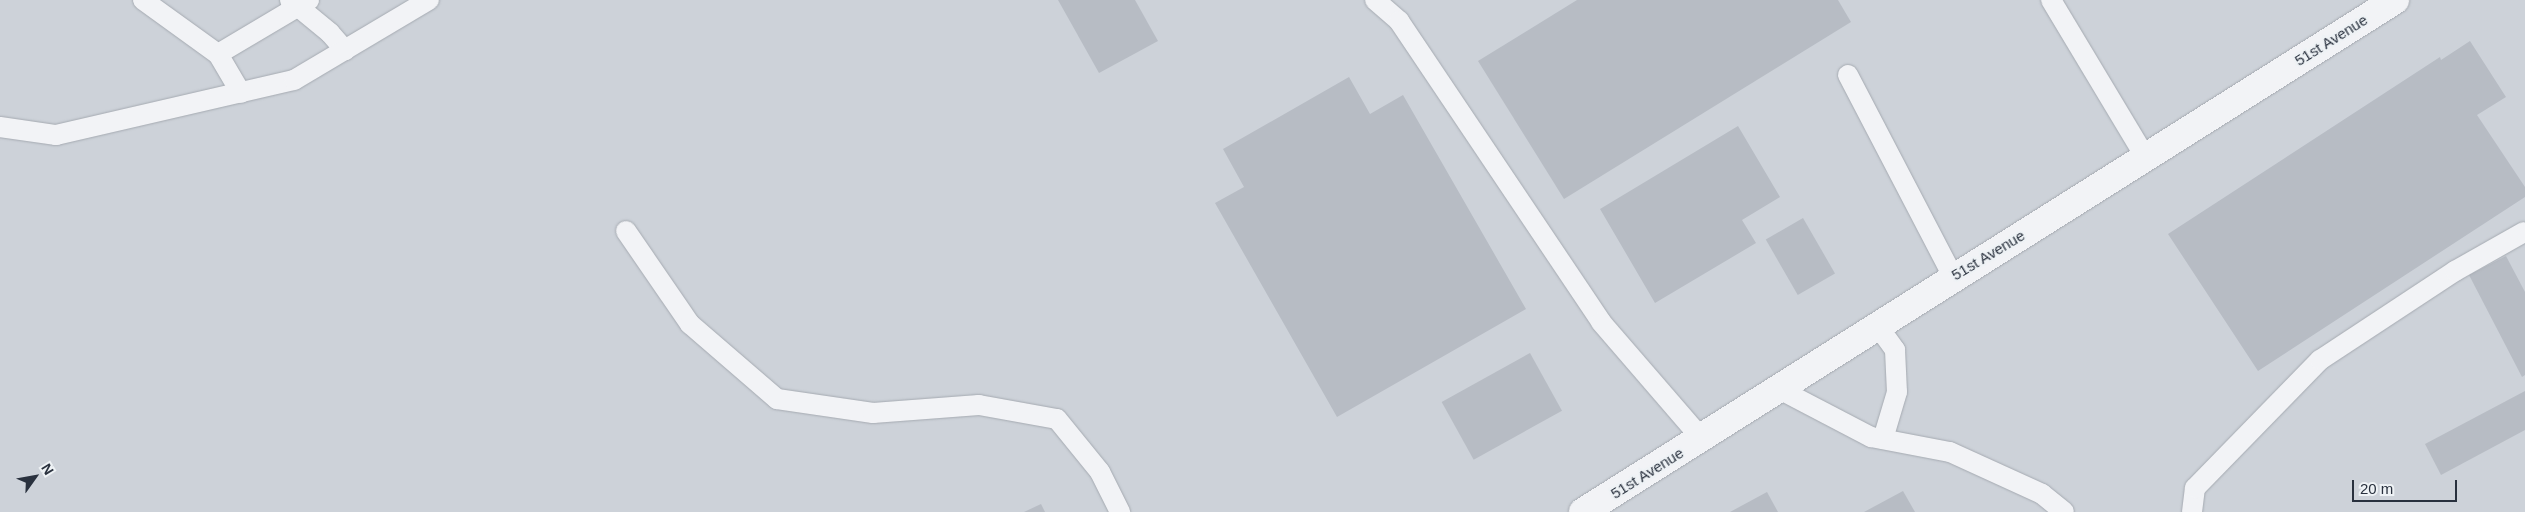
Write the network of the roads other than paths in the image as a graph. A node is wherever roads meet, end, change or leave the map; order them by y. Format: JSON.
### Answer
{"nodes":[{"id":1,"x":143,"y":0,"type":"edge"},
{"id":2,"x":428,"y":0,"type":"edge"},
{"id":3,"x":1375,"y":0,"type":"edge"},
{"id":4,"x":2051,"y":0,"type":"edge"},
{"id":5,"x":2395,"y":0,"type":"edge"},
{"id":6,"x":299,"y":2,"type":"edge"},
{"id":7,"x":345,"y":50,"type":"junction"},
{"id":8,"x":218,"y":54,"type":"junction"},
{"id":9,"x":1848,"y":75,"type":"dead end"},
{"id":10,"x":242,"y":92,"type":"junction"},
{"id":11,"x":0,"y":126,"type":"edge"},
{"id":12,"x":2146,"y":158,"type":"junction"},
{"id":13,"x":626,"y":232,"type":"dead end"},
{"id":14,"x":2524,"y":232,"type":"edge"},
{"id":15,"x":1953,"y":277,"type":"junction"},
{"id":16,"x":1877,"y":326,"type":"junction"},
{"id":17,"x":1779,"y":389,"type":"junction"},
{"id":18,"x":1702,"y":439,"type":"junction"},
{"id":19,"x":1883,"y":439,"type":"junction"},
{"id":20,"x":1120,"y":512,"type":"edge"},
{"id":21,"x":1583,"y":512,"type":"edge"},
{"id":22,"x":2064,"y":512,"type":"edge"},
{"id":23,"x":2192,"y":512,"type":"edge"}],
"edges":[{"from":1,"to":8,"type":"lane"},
{"from":2,"to":7,"type":"lane"},
{"from":3,"to":18,"type":"lane"},
{"from":4,"to":12,"type":"lane"},
{"from":5,"to":12,"type":"street","name":"51st Avenue"},
{"from":6,"to":7,"type":"lane"},
{"from":6,"to":8,"type":"lane"},
{"from":7,"to":10,"type":"lane"},
{"from":8,"to":10,"type":"lane"},
{"from":9,"to":15,"type":"lane"},
{"from":10,"to":11,"type":"lane"},
{"from":12,"to":15,"type":"street","name":"51st Avenue"},
{"from":13,"to":20,"type":"lane"},
{"from":14,"to":23,"type":"lane"},
{"from":15,"to":16,"type":"street","name":"51st Avenue"},
{"from":16,"to":17,"type":"street","name":"51st Avenue"},
{"from":16,"to":19,"type":"lane"},
{"from":17,"to":18,"type":"street","name":"51st Avenue"},
{"from":17,"to":19,"type":"lane"},
{"from":18,"to":21,"type":"street","name":"51st Avenue"},
{"from":19,"to":22,"type":"lane"}]}
